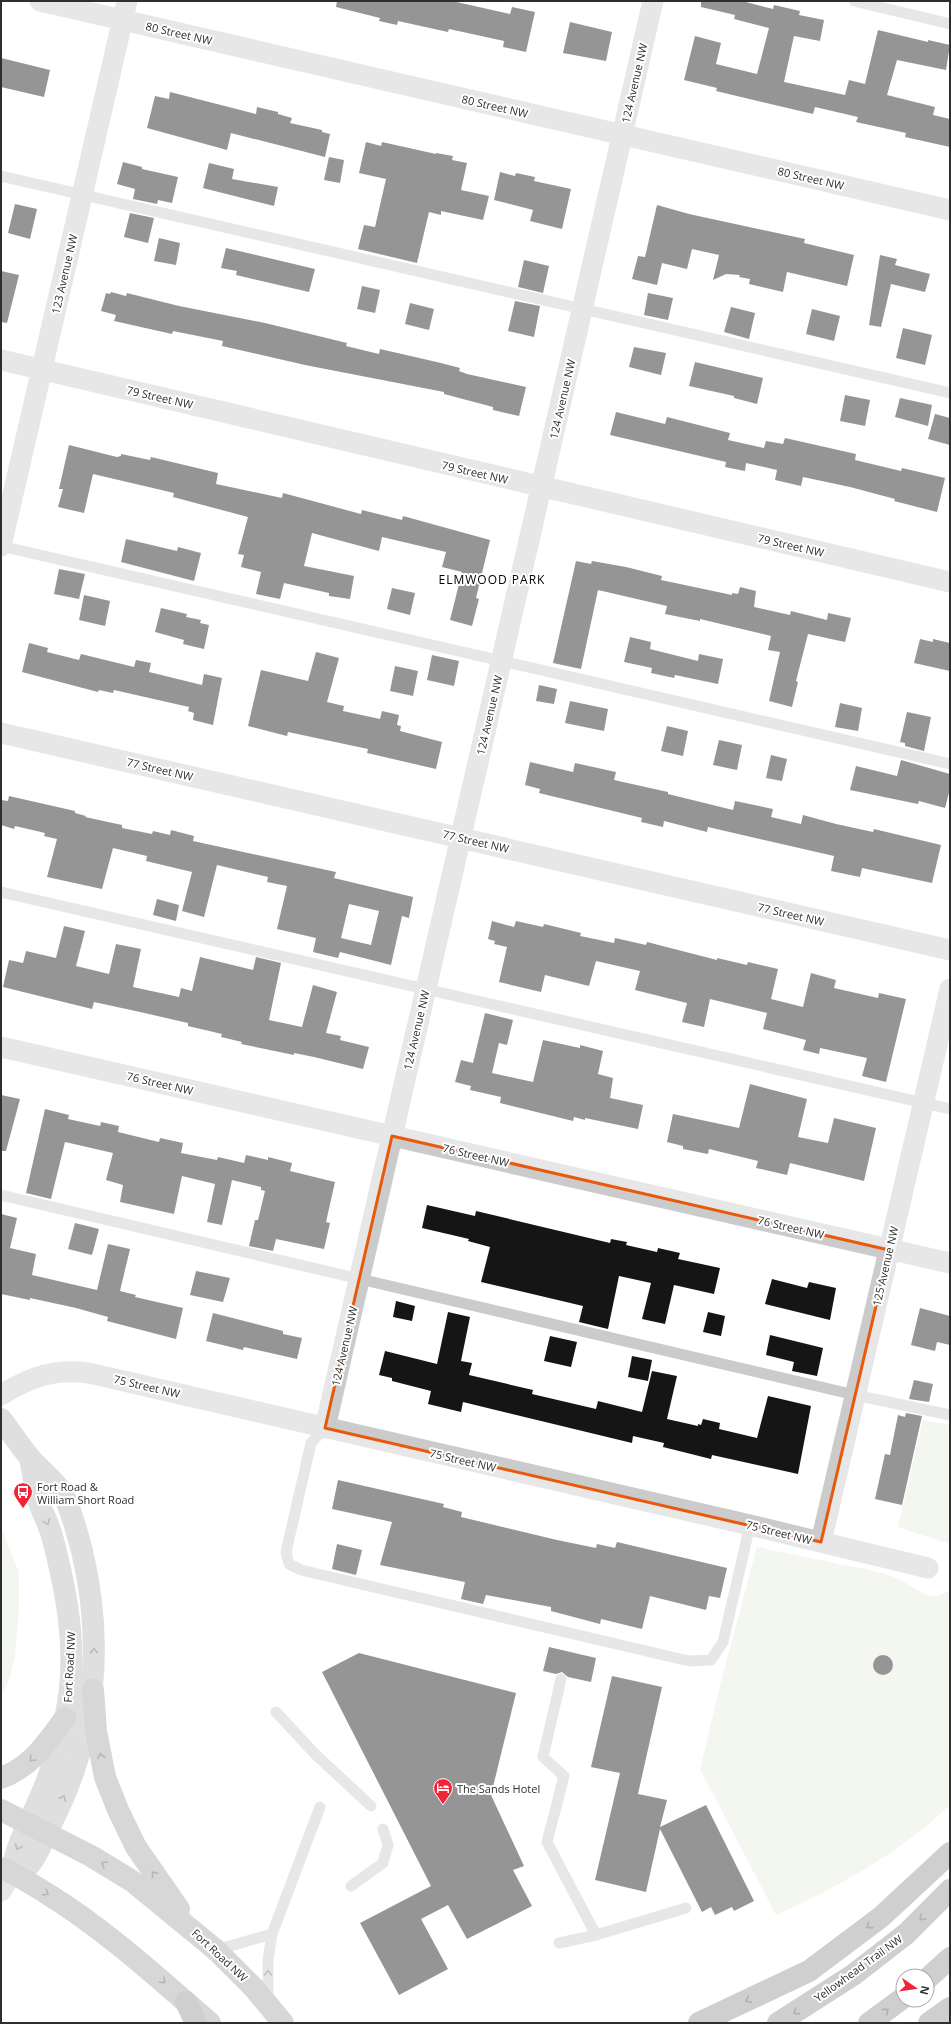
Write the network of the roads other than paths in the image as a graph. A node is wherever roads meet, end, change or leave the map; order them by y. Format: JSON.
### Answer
{"nodes":[{"id":1,"x":40,"y":1,"type":"edge"},
{"id":2,"x":653,"y":1,"type":"edge"},
{"id":3,"x":854,"y":1,"type":"edge"},
{"id":4,"x":125,"y":10,"type":"edge"},
{"id":5,"x":950,"y":24,"type":"edge"},
{"id":6,"x":622,"y":135,"type":"junction"},
{"id":7,"x":1,"y":176,"type":"edge"},
{"id":8,"x":82,"y":195,"type":"junction"},
{"id":9,"x":950,"y":210,"type":"edge"},
{"id":10,"x":582,"y":309,"type":"junction"},
{"id":11,"x":1,"y":360,"type":"edge"},
{"id":12,"x":42,"y":370,"type":"junction"},
{"id":13,"x":950,"y":393,"type":"edge"},
{"id":14,"x":541,"y":488,"type":"junction"},
{"id":15,"x":1,"y":546,"type":"edge"},
{"id":16,"x":950,"y":582,"type":"edge"},
{"id":17,"x":501,"y":661,"type":"junction"},
{"id":18,"x":1,"y":733,"type":"edge"},
{"id":19,"x":950,"y":764,"type":"edge"},
{"id":20,"x":461,"y":838,"type":"junction"},
{"id":21,"x":1,"y":892,"type":"edge"},
{"id":22,"x":950,"y":950,"type":"edge"},
{"id":23,"x":426,"y":988,"type":"junction"},
{"id":24,"x":950,"y":989,"type":"edge"},
{"id":25,"x":1,"y":1047,"type":"edge"},
{"id":26,"x":923,"y":1103,"type":"junction"},
{"id":27,"x":950,"y":1110,"type":"edge"},
{"id":28,"x":392,"y":1136,"type":"junction"},
{"id":29,"x":1,"y":1195,"type":"edge"},
{"id":30,"x":889,"y":1250,"type":"junction"},
{"id":31,"x":950,"y":1263,"type":"edge"},
{"id":32,"x":359,"y":1279,"type":"junction"},
{"id":33,"x":1,"y":1395,"type":"edge"},
{"id":34,"x":855,"y":1395,"type":"junction"},
{"id":35,"x":950,"y":1415,"type":"edge"},
{"id":36,"x":1,"y":1419,"type":"edge"},
{"id":37,"x":325,"y":1428,"type":"junction"},
{"id":38,"x":30,"y":1458,"type":"junction"},
{"id":39,"x":750,"y":1525,"type":"junction"},
{"id":40,"x":821,"y":1542,"type":"junction"},
{"id":41,"x":928,"y":1568,"type":"dead end"},
{"id":42,"x":561,"y":1678,"type":"dead end"},
{"id":43,"x":93,"y":1690,"type":"junction"},
{"id":44,"x":276,"y":1712,"type":"dead end"},
{"id":45,"x":65,"y":1718,"type":"junction"},
{"id":46,"x":1,"y":1778,"type":"edge"},
{"id":47,"x":371,"y":1806,"type":"dead end"},
{"id":48,"x":320,"y":1807,"type":"dead end"},
{"id":49,"x":1,"y":1810,"type":"edge"},
{"id":50,"x":27,"y":1823,"type":"junction"},
{"id":51,"x":383,"y":1830,"type":"dead end"},
{"id":52,"x":46,"y":1834,"type":"junction"},
{"id":53,"x":950,"y":1853,"type":"edge"},
{"id":54,"x":7,"y":1870,"type":"edge"},
{"id":55,"x":351,"y":1886,"type":"dead end"},
{"id":56,"x":950,"y":1890,"type":"edge"},
{"id":57,"x":1,"y":1891,"type":"edge"},
{"id":58,"x":686,"y":1908,"type":"dead end"},
{"id":59,"x":192,"y":1929,"type":"junction"},
{"id":60,"x":272,"y":1934,"type":"junction"},
{"id":61,"x":596,"y":1935,"type":"junction"},
{"id":62,"x":559,"y":1943,"type":"dead end"},
{"id":63,"x":216,"y":1950,"type":"junction"},
{"id":64,"x":950,"y":1958,"type":"edge"},
{"id":65,"x":935,"y":1972,"type":"edge"},
{"id":66,"x":186,"y":2002,"type":"junction"},
{"id":67,"x":895,"y":2004,"type":"edge"},
{"id":68,"x":950,"y":2008,"type":"edge"},
{"id":69,"x":278,"y":2017,"type":"edge"},
{"id":70,"x":196,"y":2023,"type":"edge"},
{"id":71,"x":210,"y":2023,"type":"edge"},
{"id":72,"x":699,"y":2023,"type":"edge"},
{"id":73,"x":778,"y":2023,"type":"edge"},
{"id":74,"x":869,"y":2023,"type":"edge"},
{"id":75,"x":929,"y":2023,"type":"edge"}],
"edges":[{"from":1,"to":4,"type":"street","name":"80 Street NW"},
{"from":2,"to":6,"type":"street","name":"124 Avenue NW"},
{"from":3,"to":5,"type":"lane"},
{"from":4,"to":6,"type":"street","name":"80 Street NW"},
{"from":4,"to":8,"type":"street","name":"123 Avenue NW"},
{"from":6,"to":9,"type":"street","name":"80 Street NW"},
{"from":6,"to":10,"type":"street","name":"124 Avenue NW"},
{"from":7,"to":8,"type":"lane"},
{"from":8,"to":10,"type":"lane"},
{"from":8,"to":12,"type":"street","name":"123 Avenue NW"},
{"from":10,"to":13,"type":"lane"},
{"from":10,"to":14,"type":"street","name":"124 Avenue NW"},
{"from":11,"to":12,"type":"street","name":"79 Street NW"},
{"from":12,"to":14,"type":"street","name":"79 Street NW"},
{"from":12,"to":15,"type":"street","name":"123 Avenue NW"},
{"from":14,"to":16,"type":"street","name":"79 Street NW"},
{"from":14,"to":17,"type":"street","name":"124 Avenue NW"},
{"from":15,"to":17,"type":"lane"},
{"from":17,"to":19,"type":"lane"},
{"from":17,"to":20,"type":"street","name":"124 Avenue NW"},
{"from":18,"to":20,"type":"street","name":"77 Street NW"},
{"from":20,"to":22,"type":"street","name":"77 Street NW"},
{"from":20,"to":23,"type":"street","name":"124 Avenue NW"},
{"from":21,"to":23,"type":"lane"},
{"from":23,"to":26,"type":"lane"},
{"from":23,"to":28,"type":"street","name":"124 Avenue NW"},
{"from":24,"to":26,"type":"street","name":"125 Avenue NW"},
{"from":25,"to":28,"type":"street","name":"76 Street NW"},
{"from":26,"to":27,"type":"lane"},
{"from":26,"to":30,"type":"street","name":"125 Avenue NW"},
{"from":28,"to":30,"type":"street","name":"76 Street NW"},
{"from":28,"to":32,"type":"street","name":"124 Avenue NW"},
{"from":29,"to":32,"type":"lane"},
{"from":30,"to":31,"type":"street","name":"76 Street NW"},
{"from":30,"to":34,"type":"street","name":"125 Avenue NW"},
{"from":32,"to":34,"type":"lane"},
{"from":32,"to":37,"type":"street","name":"124 Avenue NW"},
{"from":33,"to":37,"type":"street","name":"75 Street NW"},
{"from":34,"to":35,"type":"lane"},
{"from":34,"to":40,"type":"street","name":"125 Avenue NW"},
{"from":36,"to":38,"type":"street","name":"Fort Road NW"},
{"from":37,"to":39,"type":"street","name":"75 Street NW"},
{"from":37,"to":39,"type":"lane"},
{"from":43,"to":38,"type":"street","name":"Fort Road NW","one_way":true},
{"from":38,"to":45,"type":"street","name":"Fort Road NW","one_way":true},
{"from":39,"to":40,"type":"street","name":"75 Street NW"},
{"from":40,"to":41,"type":"street","name":"75 Street NW"},
{"from":42,"to":61,"type":"lane"},
{"from":52,"to":43,"type":"street","name":"Fort Road NW","one_way":true},
{"from":59,"to":43,"type":"main road","one_way":true},
{"from":44,"to":47,"type":"lane"},
{"from":45,"to":46,"type":"main road","one_way":true},
{"from":45,"to":50,"type":"street","name":"Fort Road NW"},
{"from":48,"to":60,"type":"lane"},
{"from":49,"to":50,"type":"main road"},
{"from":50,"to":52,"type":"main road"},
{"from":50,"to":54,"type":"street","name":"Fort Road NW","one_way":true},
{"from":51,"to":55,"type":"lane"},
{"from":52,"to":54,"type":"street","name":"Fort Road NW"},
{"from":59,"to":52,"type":"main road","name":"Fort Road NW","one_way":true},
{"from":53,"to":72,"type":"highway","one_way":true},
{"from":54,"to":57,"type":"street"},
{"from":54,"to":66,"type":"main road","one_way":true},
{"from":56,"to":73,"type":"highway","name":"Yellowhead Trail NW","one_way":true},
{"from":58,"to":61,"type":"lane"},
{"from":59,"to":63,"type":"main road","name":"Fort Road NW"},
{"from":60,"to":63,"type":"lane"},
{"from":69,"to":60,"type":"lane","one_way":true},
{"from":61,"to":62,"type":"lane"},
{"from":63,"to":69,"type":"main road","name":"Fort Road NW"},
{"from":64,"to":65,"type":"highway"},
{"from":66,"to":70,"type":"highway"},
{"from":66,"to":71,"type":"main road"},
{"from":74,"to":67,"type":"highway","one_way":true},
{"from":68,"to":75,"type":"highway"}]}
